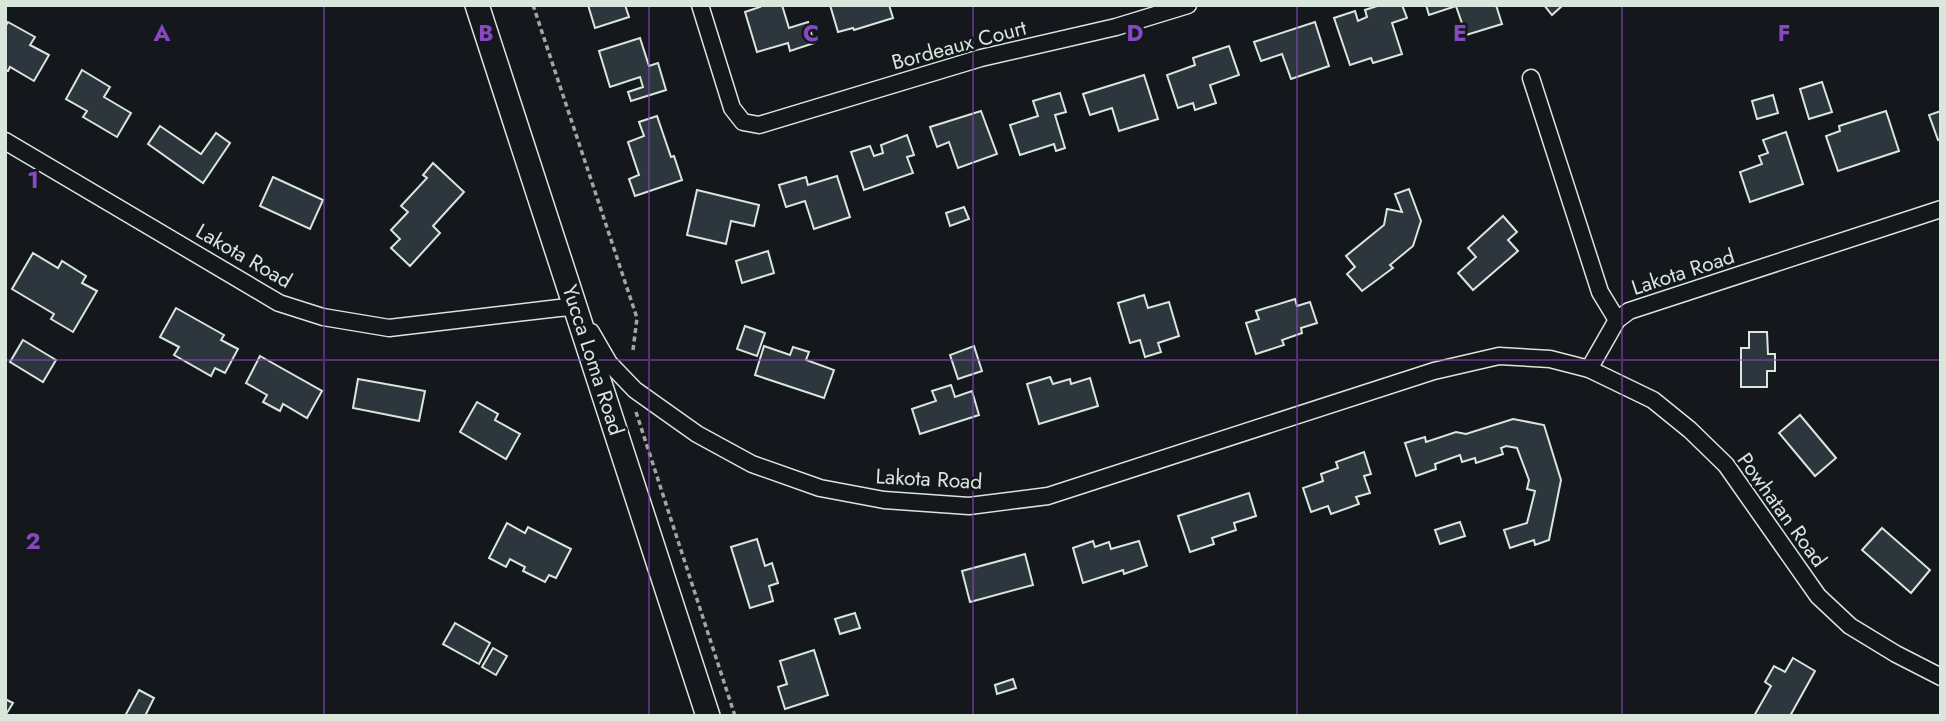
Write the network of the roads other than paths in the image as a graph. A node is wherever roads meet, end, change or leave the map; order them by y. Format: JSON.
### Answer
{"nodes":[{"id":1,"x":477,"y":5,"type":"edge"},
{"id":2,"x":699,"y":5,"type":"edge"},
{"id":3,"x":1188,"y":5,"type":"edge"},
{"id":4,"x":1531,"y":78,"type":"dead end"},
{"id":5,"x":5,"y":141,"type":"edge"},
{"id":6,"x":1941,"y":209,"type":"edge"},
{"id":7,"x":576,"y":307,"type":"junction"},
{"id":8,"x":1617,"y":320,"type":"junction"},
{"id":9,"x":1589,"y":369,"type":"junction"},
{"id":10,"x":1941,"y":677,"type":"edge"},
{"id":11,"x":708,"y":716,"type":"edge"}],
"edges":[{"from":1,"to":7,"type":"main road","name":"Yucca Loma Road"},
{"from":2,"to":3,"type":"street","name":"Bordeaux Court"},
{"from":4,"to":8,"type":"street"},
{"from":5,"to":7,"type":"street","name":"Lakota Road"},
{"from":6,"to":8,"type":"street","name":"Lakota Road"},
{"from":7,"to":9,"type":"street","name":"Lakota Road"},
{"from":7,"to":11,"type":"main road","name":"Yucca Loma Road"},
{"from":8,"to":9,"type":"street","name":"Lakota Road"},
{"from":9,"to":10,"type":"street","name":"Powhatan Road"}]}
